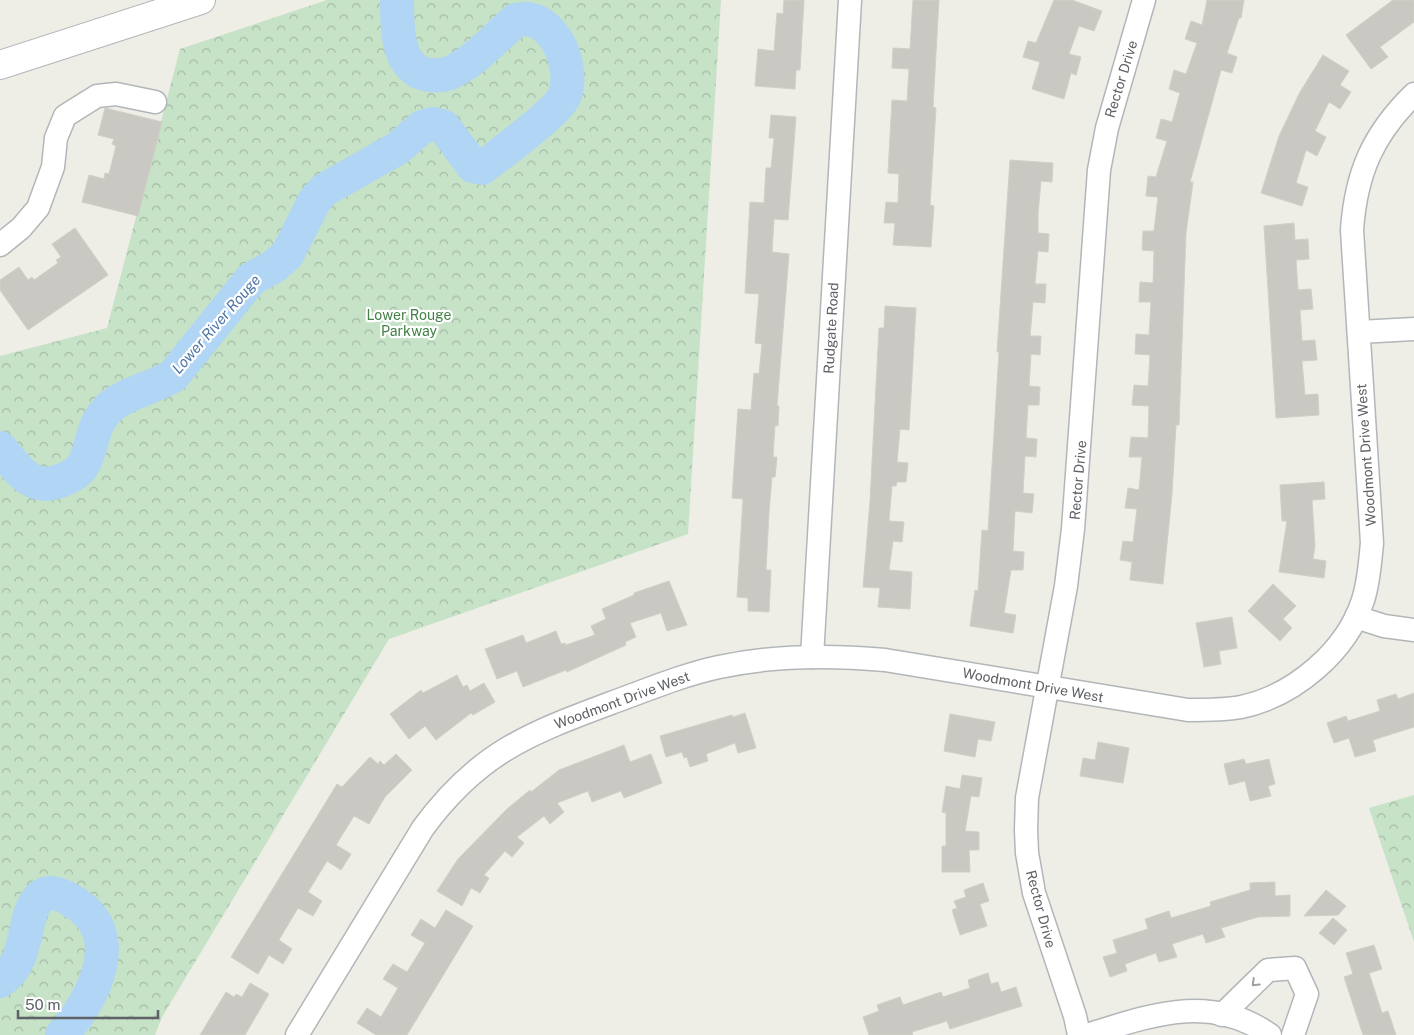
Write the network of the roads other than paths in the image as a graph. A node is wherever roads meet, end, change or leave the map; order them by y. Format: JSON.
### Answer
{"nodes":[{"id":1,"x":201,"y":0,"type":"edge"},
{"id":2,"x":850,"y":0,"type":"edge"},
{"id":3,"x":1144,"y":0,"type":"edge"},
{"id":4,"x":0,"y":65,"type":"edge"},
{"id":5,"x":1414,"y":94,"type":"edge"},
{"id":6,"x":155,"y":102,"type":"dead end"},
{"id":7,"x":0,"y":245,"type":"edge"},
{"id":8,"x":1414,"y":329,"type":"edge"},
{"id":9,"x":1358,"y":332,"type":"junction"},
{"id":10,"x":1356,"y":617,"type":"junction"},
{"id":11,"x":1414,"y":630,"type":"edge"},
{"id":12,"x":812,"y":656,"type":"junction"},
{"id":13,"x":1047,"y":688,"type":"junction"},
{"id":14,"x":1222,"y":1015,"type":"junction"},
{"id":15,"x":1261,"y":1030,"type":"edge"},
{"id":16,"x":297,"y":1035,"type":"edge"},
{"id":17,"x":1079,"y":1035,"type":"edge"},
{"id":18,"x":1087,"y":1035,"type":"edge"},
{"id":19,"x":1293,"y":1035,"type":"edge"}],
"edges":[{"from":1,"to":4,"type":"main road"},
{"from":2,"to":12,"type":"street","name":"Rudgate Road"},
{"from":3,"to":13,"type":"street","name":"Rector Drive"},
{"from":5,"to":9,"type":"street","name":"Woodmont Drive West"},
{"from":6,"to":7,"type":"street"},
{"from":8,"to":9,"type":"street"},
{"from":9,"to":10,"type":"street","name":"Woodmont Drive West"},
{"from":10,"to":11,"type":"street"},
{"from":10,"to":13,"type":"street","name":"Woodmont Drive West"},
{"from":12,"to":13,"type":"street","name":"Woodmont Drive West"},
{"from":12,"to":16,"type":"street","name":"Woodmont Drive West"},
{"from":13,"to":17,"type":"street","name":"Rector Drive"},
{"from":14,"to":15,"type":"street"},
{"from":14,"to":18,"type":"street"},
{"from":19,"to":14,"type":"street","one_way":true}]}
